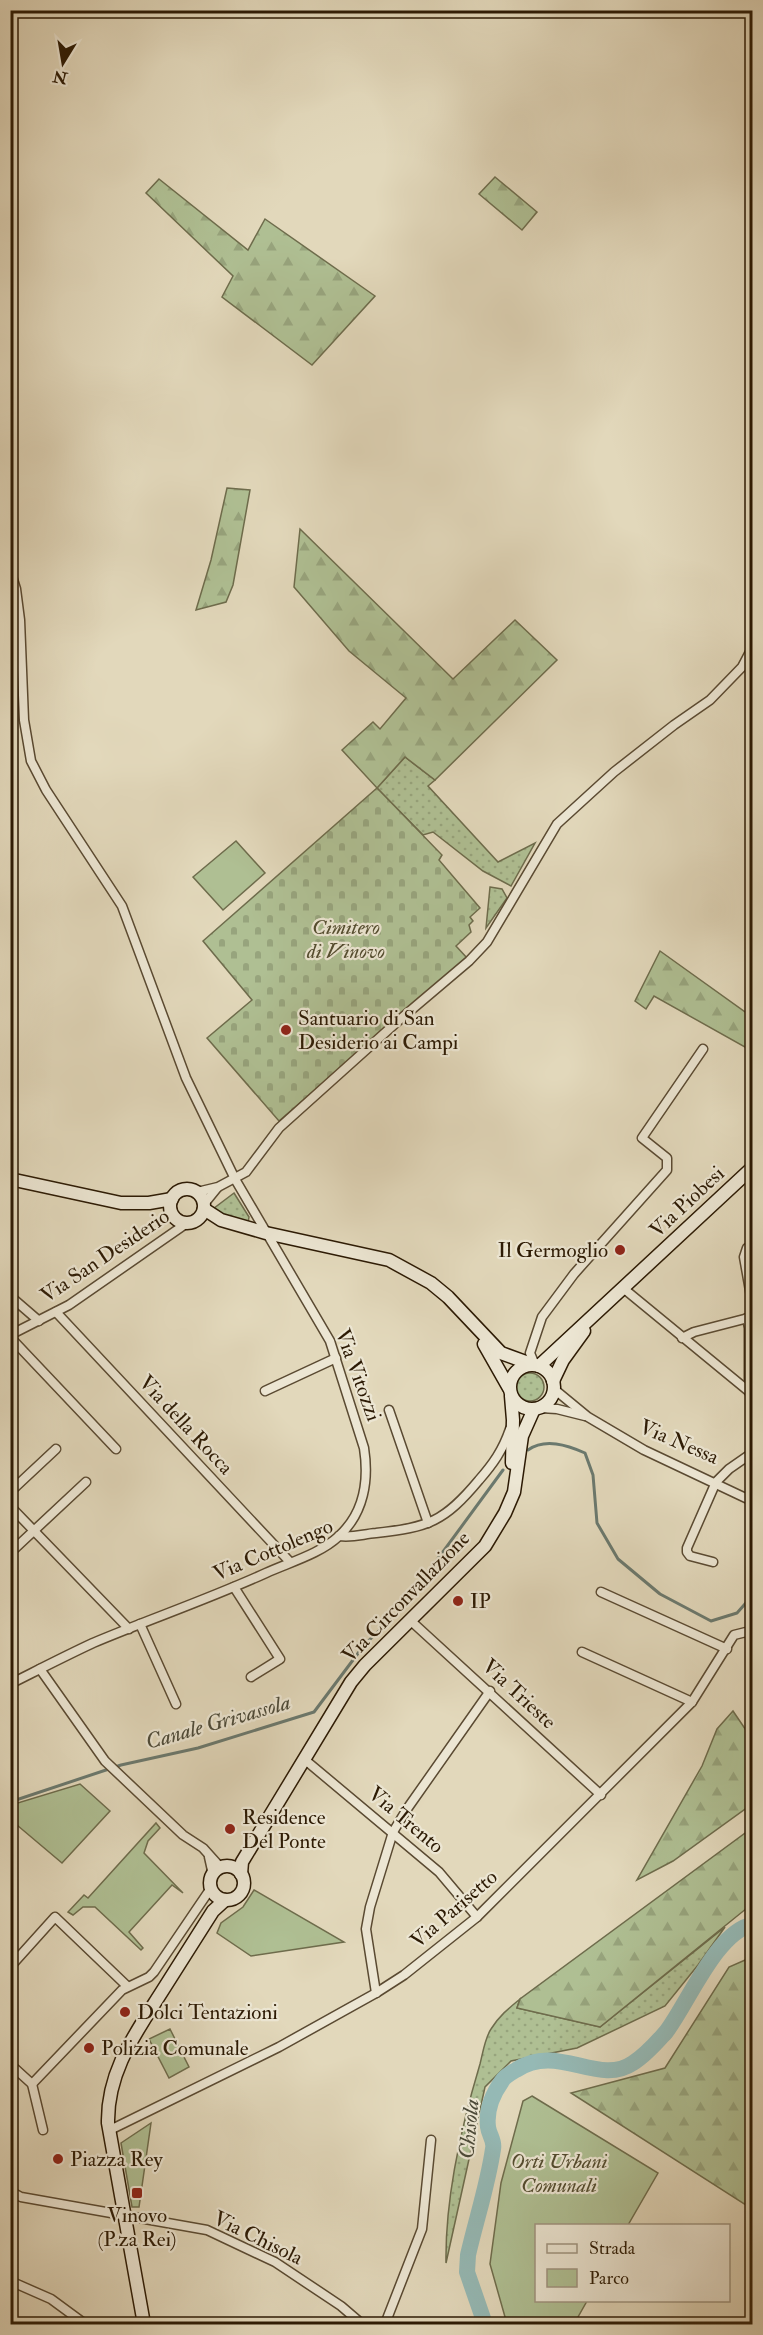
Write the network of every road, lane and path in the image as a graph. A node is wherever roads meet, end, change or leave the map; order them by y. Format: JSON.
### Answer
{"nodes":[{"id":1,"x":10,"y":570,"type":"edge"},
{"id":2,"x":753,"y":648,"type":"edge"},
{"id":3,"x":703,"y":1049,"type":"dead end"},
{"id":4,"x":753,"y":1168,"type":"edge"},
{"id":5,"x":10,"y":1179,"type":"edge"},
{"id":6,"x":236,"y":1179,"type":"junction"},
{"id":7,"x":218,"y":1187,"type":"junction"},
{"id":8,"x":197,"y":1192,"type":"junction"},
{"id":9,"x":172,"y":1204,"type":"junction"},
{"id":10,"x":202,"y":1210,"type":"junction"},
{"id":11,"x":180,"y":1225,"type":"junction"},
{"id":12,"x":266,"y":1233,"type":"junction"},
{"id":13,"x":753,"y":1245,"type":"edge"},
{"id":14,"x":623,"y":1288,"type":"junction"},
{"id":15,"x":10,"y":1296,"type":"edge"},
{"id":16,"x":753,"y":1302,"type":"edge"},
{"id":17,"x":56,"y":1312,"type":"junction"},
{"id":18,"x":595,"y":1314,"type":"junction"},
{"id":19,"x":750,"y":1318,"type":"edge"},
{"id":20,"x":39,"y":1321,"type":"junction"},
{"id":21,"x":477,"y":1329,"type":"junction"},
{"id":22,"x":10,"y":1336,"type":"edge"},
{"id":23,"x":682,"y":1338,"type":"junction"},
{"id":24,"x":336,"y":1358,"type":"junction"},
{"id":25,"x":535,"y":1365,"type":"junction"},
{"id":26,"x":554,"y":1385,"type":"junction"},
{"id":27,"x":265,"y":1391,"type":"dead end"},
{"id":28,"x":510,"y":1392,"type":"junction"},
{"id":29,"x":751,"y":1393,"type":"edge"},
{"id":30,"x":537,"y":1408,"type":"junction"},
{"id":31,"x":389,"y":1410,"type":"dead end"},
{"id":32,"x":588,"y":1417,"type":"junction"},
{"id":33,"x":513,"y":1420,"type":"junction"},
{"id":34,"x":56,"y":1449,"type":"dead end"},
{"id":35,"x":116,"y":1449,"type":"dead end"},
{"id":36,"x":753,"y":1453,"type":"edge"},
{"id":37,"x":86,"y":1482,"type":"dead end"},
{"id":38,"x":716,"y":1482,"type":"junction"},
{"id":39,"x":10,"y":1492,"type":"edge"},
{"id":40,"x":753,"y":1501,"type":"edge"},
{"id":41,"x":10,"y":1506,"type":"edge"},
{"id":42,"x":505,"y":1513,"type":"junction"},
{"id":43,"x":428,"y":1523,"type":"junction"},
{"id":44,"x":34,"y":1530,"type":"junction"},
{"id":45,"x":339,"y":1536,"type":"junction"},
{"id":46,"x":10,"y":1552,"type":"edge"},
{"id":47,"x":290,"y":1562,"type":"junction"},
{"id":48,"x":713,"y":1562,"type":"dead end"},
{"id":49,"x":234,"y":1587,"type":"junction"},
{"id":50,"x":601,"y":1592,"type":"dead end"},
{"id":51,"x":411,"y":1621,"type":"junction"},
{"id":52,"x":753,"y":1621,"type":"edge"},
{"id":53,"x":140,"y":1624,"type":"junction"},
{"id":54,"x":129,"y":1629,"type":"junction"},
{"id":55,"x":751,"y":1631,"type":"edge"},
{"id":56,"x":727,"y":1649,"type":"junction"},
{"id":57,"x":582,"y":1652,"type":"dead end"},
{"id":58,"x":40,"y":1669,"type":"junction"},
{"id":59,"x":251,"y":1677,"type":"dead end"},
{"id":60,"x":10,"y":1684,"type":"edge"},
{"id":61,"x":490,"y":1691,"type":"junction"},
{"id":62,"x":693,"y":1702,"type":"junction"},
{"id":63,"x":176,"y":1704,"type":"dead end"},
{"id":64,"x":304,"y":1759,"type":"junction"},
{"id":65,"x":601,"y":1795,"type":"junction"},
{"id":66,"x":393,"y":1832,"type":"junction"},
{"id":67,"x":230,"y":1869,"type":"junction"},
{"id":68,"x":217,"y":1894,"type":"junction"},
{"id":69,"x":477,"y":1917,"type":"junction"},
{"id":70,"x":10,"y":1967,"type":"edge"},
{"id":71,"x":127,"y":1986,"type":"junction"},
{"id":72,"x":376,"y":1993,"type":"junction"},
{"id":73,"x":10,"y":2064,"type":"edge"},
{"id":74,"x":32,"y":2084,"type":"junction"},
{"id":75,"x":43,"y":2130,"type":"dead end"},
{"id":76,"x":110,"y":2130,"type":"junction"},
{"id":77,"x":431,"y":2140,"type":"dead end"},
{"id":78,"x":10,"y":2191,"type":"edge"},
{"id":79,"x":124,"y":2214,"type":"junction"},
{"id":80,"x":10,"y":2281,"type":"edge"},
{"id":81,"x":85,"y":2325,"type":"edge"},
{"id":82,"x":144,"y":2325,"type":"edge"},
{"id":83,"x":362,"y":2325,"type":"edge"},
{"id":84,"x":385,"y":2325,"type":"edge"}],
"edges":[{"from":1,"to":6,"type":"street","name":"Via Vitozzi"},
{"from":2,"to":6,"type":"street"},
{"from":3,"to":25,"type":"street"},
{"from":4,"to":14,"type":"street","name":"Via Piobesi"},
{"from":5,"to":9,"type":"street"},
{"from":6,"to":7,"type":"street"},
{"from":6,"to":12,"type":"street","name":"Via Vitozzi"},
{"from":7,"to":8,"type":"street"},
{"from":7,"to":10,"type":"street"},
{"from":8,"to":9,"type":"street"},
{"from":8,"to":10,"type":"street"},
{"from":9,"to":11,"type":"street"},
{"from":10,"to":11,"type":"street"},
{"from":10,"to":12,"type":"street"},
{"from":11,"to":17,"type":"street","name":"Via San Desiderio"},
{"from":12,"to":21,"type":"street"},
{"from":12,"to":24,"type":"street","name":"Via Vitozzi"},
{"from":13,"to":16,"type":"street"},
{"from":14,"to":18,"type":"street","name":"Via Piobesi"},
{"from":14,"to":23,"type":"street"},
{"from":15,"to":20,"type":"street"},
{"from":17,"to":20,"type":"street","name":"Via San Desiderio"},
{"from":17,"to":47,"type":"street","name":"Via della Rocca"},
{"from":18,"to":25,"type":"street","name":"Via Piobesi"},
{"from":18,"to":26,"type":"street","name":"Via Piobesi"},
{"from":19,"to":23,"type":"street"},
{"from":19,"to":29,"type":"street"},
{"from":20,"to":22,"type":"street","name":"Via San Desiderio"},
{"from":21,"to":25,"type":"street"},
{"from":21,"to":28,"type":"street"},
{"from":22,"to":35,"type":"street"},
{"from":23,"to":29,"type":"street"},
{"from":24,"to":27,"type":"street"},
{"from":24,"to":45,"type":"street","name":"Via Vitozzi"},
{"from":25,"to":26,"type":"street"},
{"from":25,"to":28,"type":"street"},
{"from":26,"to":30,"type":"street"},
{"from":26,"to":32,"type":"street"},
{"from":28,"to":30,"type":"street"},
{"from":28,"to":33,"type":"street","name":"Via Circonvallazione"},
{"from":30,"to":32,"type":"street"},
{"from":30,"to":42,"type":"street","name":"Via Circonvallazione"},
{"from":31,"to":43,"type":"street"},
{"from":32,"to":38,"type":"street","name":"Via Nessa"},
{"from":33,"to":42,"type":"street","name":"Via Circonvallazione"},
{"from":33,"to":43,"type":"street","name":"Via Cottolengo"},
{"from":34,"to":39,"type":"street"},
{"from":36,"to":38,"type":"street","name":"Via Nessa"},
{"from":37,"to":44,"type":"street"},
{"from":38,"to":40,"type":"street"},
{"from":38,"to":48,"type":"street"},
{"from":41,"to":44,"type":"street"},
{"from":42,"to":51,"type":"street","name":"Via Circonvallazione"},
{"from":43,"to":45,"type":"street","name":"Via Cottolengo"},
{"from":44,"to":46,"type":"street"},
{"from":44,"to":54,"type":"street"},
{"from":45,"to":47,"type":"street","name":"Via Cottolengo"},
{"from":47,"to":49,"type":"street","name":"Via Cottolengo"},
{"from":49,"to":53,"type":"street","name":"Via Cottolengo"},
{"from":49,"to":59,"type":"street"},
{"from":50,"to":56,"type":"street"},
{"from":51,"to":61,"type":"street","name":"Via Trieste"},
{"from":51,"to":64,"type":"street","name":"Via Circonvallazione"},
{"from":52,"to":55,"type":"street"},
{"from":53,"to":54,"type":"street","name":"Via Cottolengo"},
{"from":53,"to":63,"type":"street"},
{"from":54,"to":58,"type":"street","name":"Via Cottolengo"},
{"from":55,"to":56,"type":"street","name":"Via Parisetto"},
{"from":56,"to":62,"type":"street","name":"Via Parisetto"},
{"from":57,"to":62,"type":"street"},
{"from":58,"to":60,"type":"street","name":"Via Cottolengo"},
{"from":58,"to":67,"type":"street"},
{"from":61,"to":65,"type":"street","name":"Via Trieste"},
{"from":61,"to":66,"type":"street"},
{"from":62,"to":65,"type":"street","name":"Via Parisetto"},
{"from":64,"to":66,"type":"street","name":"Via Trento"},
{"from":64,"to":67,"type":"street","name":"Via Circonvallazione"},
{"from":65,"to":69,"type":"street","name":"Via Parisetto"},
{"from":66,"to":69,"type":"street","name":"Via Trento"},
{"from":66,"to":72,"type":"street"},
{"from":67,"to":68,"type":"street"},
{"from":67,"to":68,"type":"street"},
{"from":68,"to":71,"type":"street"},
{"from":68,"to":76,"type":"street"},
{"from":69,"to":72,"type":"street","name":"Via Parisetto"},
{"from":70,"to":71,"type":"street"},
{"from":71,"to":74,"type":"street"},
{"from":72,"to":76,"type":"street","name":"Via Parisetto"},
{"from":73,"to":74,"type":"street"},
{"from":74,"to":75,"type":"street"},
{"from":76,"to":79,"type":"street"},
{"from":77,"to":84,"type":"street"},
{"from":78,"to":79,"type":"street","name":"Via Chisola"},
{"from":79,"to":82,"type":"street"},
{"from":79,"to":83,"type":"street","name":"Via Chisola"},
{"from":80,"to":81,"type":"street"}]}
